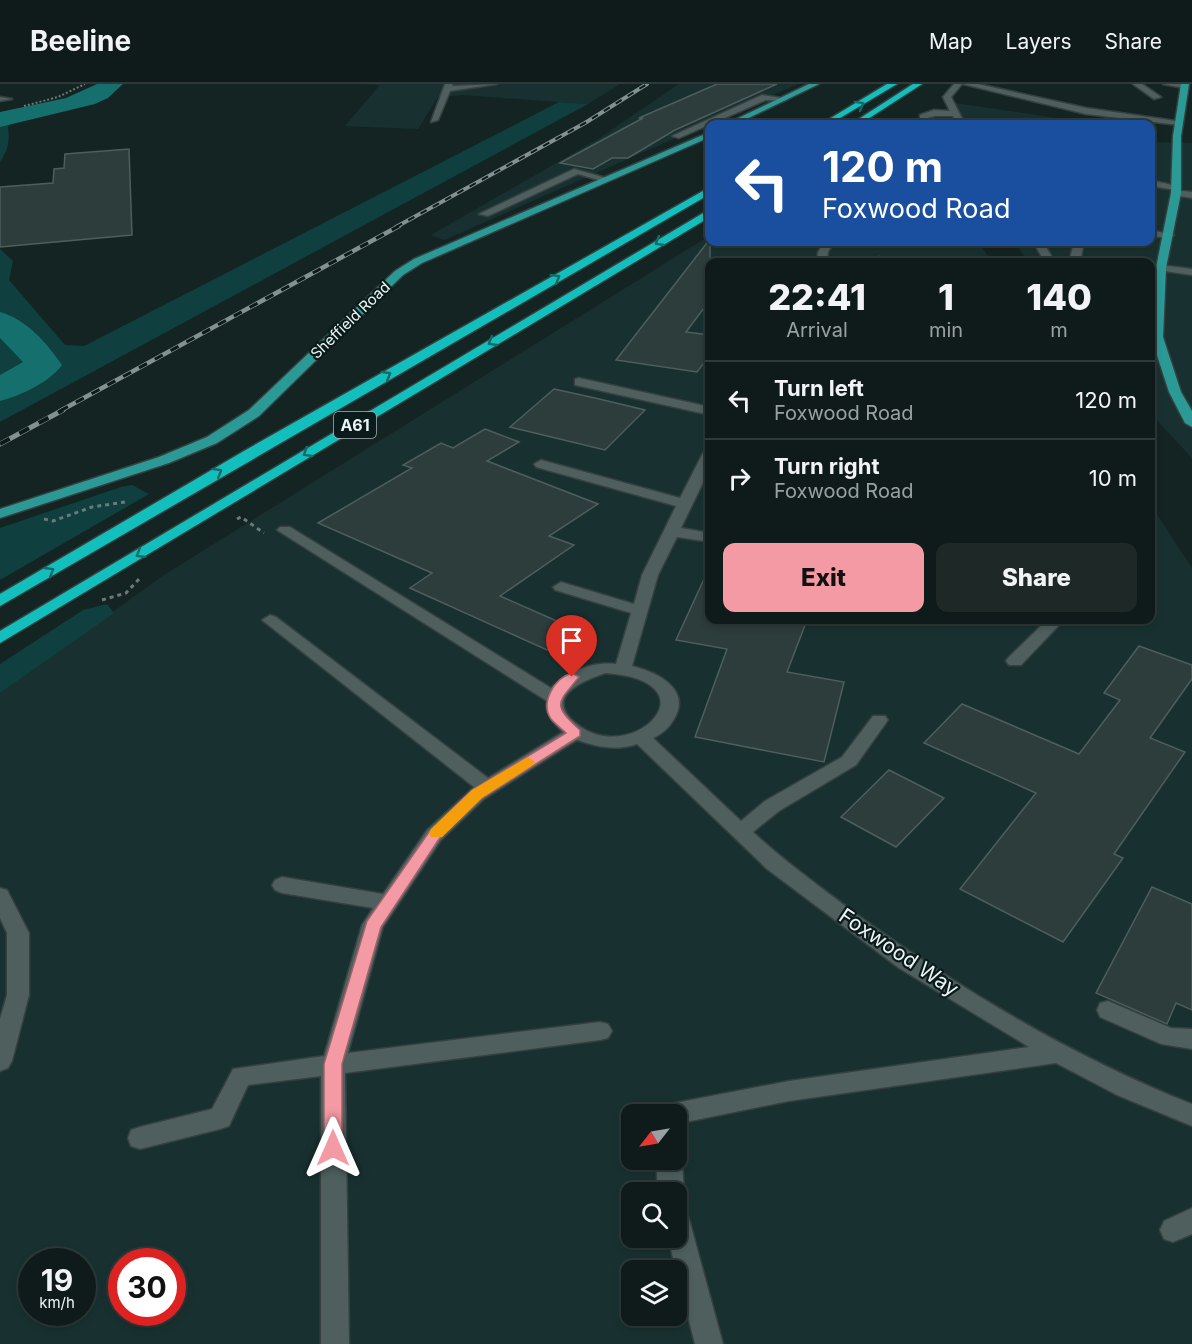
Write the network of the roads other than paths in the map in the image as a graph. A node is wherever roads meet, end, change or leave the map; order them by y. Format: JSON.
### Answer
{"nodes":[{"id":1,"x":493,"y":84,"type":"edge"},
{"id":2,"x":815,"y":84,"type":"edge"},
{"id":3,"x":893,"y":84,"type":"edge"},
{"id":4,"x":918,"y":84,"type":"edge"},
{"id":5,"x":957,"y":84,"type":"edge"},
{"id":6,"x":967,"y":84,"type":"edge"},
{"id":7,"x":1137,"y":84,"type":"edge"},
{"id":8,"x":1167,"y":84,"type":"edge"},
{"id":9,"x":1185,"y":85,"type":"edge"},
{"id":10,"x":449,"y":87,"type":"edge"},
{"id":11,"x":993,"y":91,"type":"junction"},
{"id":12,"x":951,"y":94,"type":"junction"},
{"id":13,"x":1157,"y":97,"type":"dead end"},
{"id":14,"x":784,"y":99,"type":"junction"},
{"id":15,"x":955,"y":114,"type":"junction"},
{"id":16,"x":434,"y":120,"type":"dead end"},
{"id":17,"x":713,"y":120,"type":"edge"},
{"id":18,"x":739,"y":120,"type":"edge"},
{"id":19,"x":832,"y":120,"type":"edge"},
{"id":20,"x":861,"y":120,"type":"edge"},
{"id":21,"x":923,"y":120,"type":"edge"},
{"id":22,"x":959,"y":120,"type":"edge"},
{"id":23,"x":1179,"y":122,"type":"junction"},
{"id":24,"x":705,"y":123,"type":"edge"},
{"id":25,"x":1192,"y":123,"type":"edge"},
{"id":26,"x":676,"y":136,"type":"dead end"},
{"id":27,"x":705,"y":136,"type":"edge"},
{"id":28,"x":605,"y":179,"type":"junction"},
{"id":29,"x":1155,"y":184,"type":"edge"},
{"id":30,"x":1176,"y":190,"type":"junction"},
{"id":31,"x":705,"y":193,"type":"edge"},
{"id":32,"x":1192,"y":195,"type":"edge"},
{"id":33,"x":484,"y":214,"type":"dead end"},
{"id":34,"x":705,"y":215,"type":"edge"},
{"id":35,"x":1155,"y":234,"type":"edge"},
{"id":36,"x":1169,"y":235,"type":"junction"},
{"id":37,"x":1161,"y":268,"type":"junction"},
{"id":38,"x":1192,"y":272,"type":"edge"},
{"id":39,"x":1155,"y":326,"type":"edge"},
{"id":40,"x":1155,"y":339,"type":"edge"},
{"id":41,"x":579,"y":382,"type":"dead end"},
{"id":42,"x":705,"y":410,"type":"edge"},
{"id":43,"x":1192,"y":423,"type":"edge"},
{"id":44,"x":705,"y":463,"type":"edge"},
{"id":45,"x":541,"y":464,"type":"dead end"},
{"id":46,"x":684,"y":504,"type":"junction"},
{"id":47,"x":0,"y":514,"type":"edge"},
{"id":48,"x":671,"y":531,"type":"junction"},
{"id":49,"x":277,"y":534,"type":"road end"},
{"id":50,"x":705,"y":537,"type":"edge"},
{"id":51,"x":561,"y":587,"type":"dead end"},
{"id":52,"x":0,"y":601,"type":"edge"},
{"id":53,"x":638,"y":610,"type":"junction"},
{"id":54,"x":270,"y":620,"type":"dead end"},
{"id":55,"x":1052,"y":624,"type":"edge"},
{"id":56,"x":0,"y":638,"type":"edge"},
{"id":57,"x":1015,"y":661,"type":"dead end"},
{"id":58,"x":623,"y":669,"type":"junction"},
{"id":59,"x":554,"y":698,"type":"junction"},
{"id":60,"x":879,"y":720,"type":"dead end"},
{"id":61,"x":575,"y":733,"type":"junction"},
{"id":62,"x":641,"y":737,"type":"junction"},
{"id":63,"x":487,"y":787,"type":"junction"},
{"id":64,"x":741,"y":831,"type":"junction"},
{"id":65,"x":282,"y":885,"type":"dead end"},
{"id":66,"x":0,"y":896,"type":"edge"},
{"id":67,"x":388,"y":903,"type":"junction"},
{"id":68,"x":1108,"y":1010,"type":"dead end"},
{"id":69,"x":600,"y":1031,"type":"dead end"},
{"id":70,"x":1192,"y":1039,"type":"edge"},
{"id":71,"x":1058,"y":1053,"type":"junction"},
{"id":72,"x":0,"y":1061,"type":"edge"},
{"id":73,"x":333,"y":1064,"type":"junction"},
{"id":74,"x":687,"y":1112,"type":"edge"},
{"id":75,"x":1192,"y":1115,"type":"edge"},
{"id":76,"x":140,"y":1138,"type":"dead end"},
{"id":77,"x":684,"y":1248,"type":"edge"},
{"id":78,"x":335,"y":1344,"type":"edge"},
{"id":79,"x":709,"y":1344,"type":"edge"}],
"edges":[{"from":1,"to":10,"type":"street"},
{"from":2,"to":14,"type":"main road"},
{"from":19,"to":3,"type":"highway","one_way":true},
{"from":4,"to":20,"type":"highway"},
{"from":5,"to":12,"type":"street"},
{"from":6,"to":11,"type":"street"},
{"from":7,"to":13,"type":"street"},
{"from":8,"to":9,"type":"street"},
{"from":9,"to":23,"type":"main road"},
{"from":10,"to":16,"type":"street"},
{"from":11,"to":12,"type":"street"},
{"from":11,"to":23,"type":"street"},
{"from":12,"to":15,"type":"street"},
{"from":14,"to":17,"type":"street"},
{"from":14,"to":18,"type":"main road"},
{"from":15,"to":21,"type":"street"},
{"from":15,"to":22,"type":"street"},
{"from":23,"to":25,"type":"main road"},
{"from":23,"to":30,"type":"main road"},
{"from":24,"to":26,"type":"street"},
{"from":27,"to":28,"type":"main road","name":"Sheffield Road"},
{"from":28,"to":33,"type":"street"},
{"from":28,"to":47,"type":"main road","name":"Sheffield Road"},
{"from":29,"to":30,"type":"street"},
{"from":30,"to":32,"type":"street"},
{"from":30,"to":36,"type":"main road"},
{"from":52,"to":31,"type":"highway","number":"A61","one_way":true},
{"from":34,"to":56,"type":"highway","number":"A61","one_way":true},
{"from":35,"to":36,"type":"street"},
{"from":36,"to":37,"type":"main road"},
{"from":37,"to":38,"type":"street"},
{"from":37,"to":39,"type":"main road"},
{"from":40,"to":43,"type":"main road"},
{"from":41,"to":42,"type":"street"},
{"from":44,"to":46,"type":"street"},
{"from":45,"to":46,"type":"street"},
{"from":46,"to":48,"type":"street"},
{"from":48,"to":50,"type":"street"},
{"from":48,"to":53,"type":"street"},
{"from":49,"to":59,"type":"street"},
{"from":51,"to":53,"type":"street"},
{"from":53,"to":58,"type":"street"},
{"from":54,"to":63,"type":"street"},
{"from":55,"to":57,"type":"street"},
{"from":58,"to":59,"type":"street"},
{"from":58,"to":62,"type":"street"},
{"from":59,"to":61,"type":"street"},
{"from":60,"to":64,"type":"street"},
{"from":61,"to":62,"type":"street"},
{"from":61,"to":63,"type":"street"},
{"from":62,"to":64,"type":"street","name":"Foxwood Way"},
{"from":63,"to":67,"type":"street"},
{"from":64,"to":71,"type":"street","name":"Foxwood Way"},
{"from":65,"to":67,"type":"street"},
{"from":66,"to":72,"type":"street"},
{"from":67,"to":73,"type":"street"},
{"from":68,"to":70,"type":"street"},
{"from":69,"to":73,"type":"street"},
{"from":71,"to":74,"type":"street"},
{"from":71,"to":75,"type":"street","name":"Foxwood Way"},
{"from":73,"to":76,"type":"street"},
{"from":73,"to":78,"type":"street"},
{"from":77,"to":79,"type":"street"}]}
